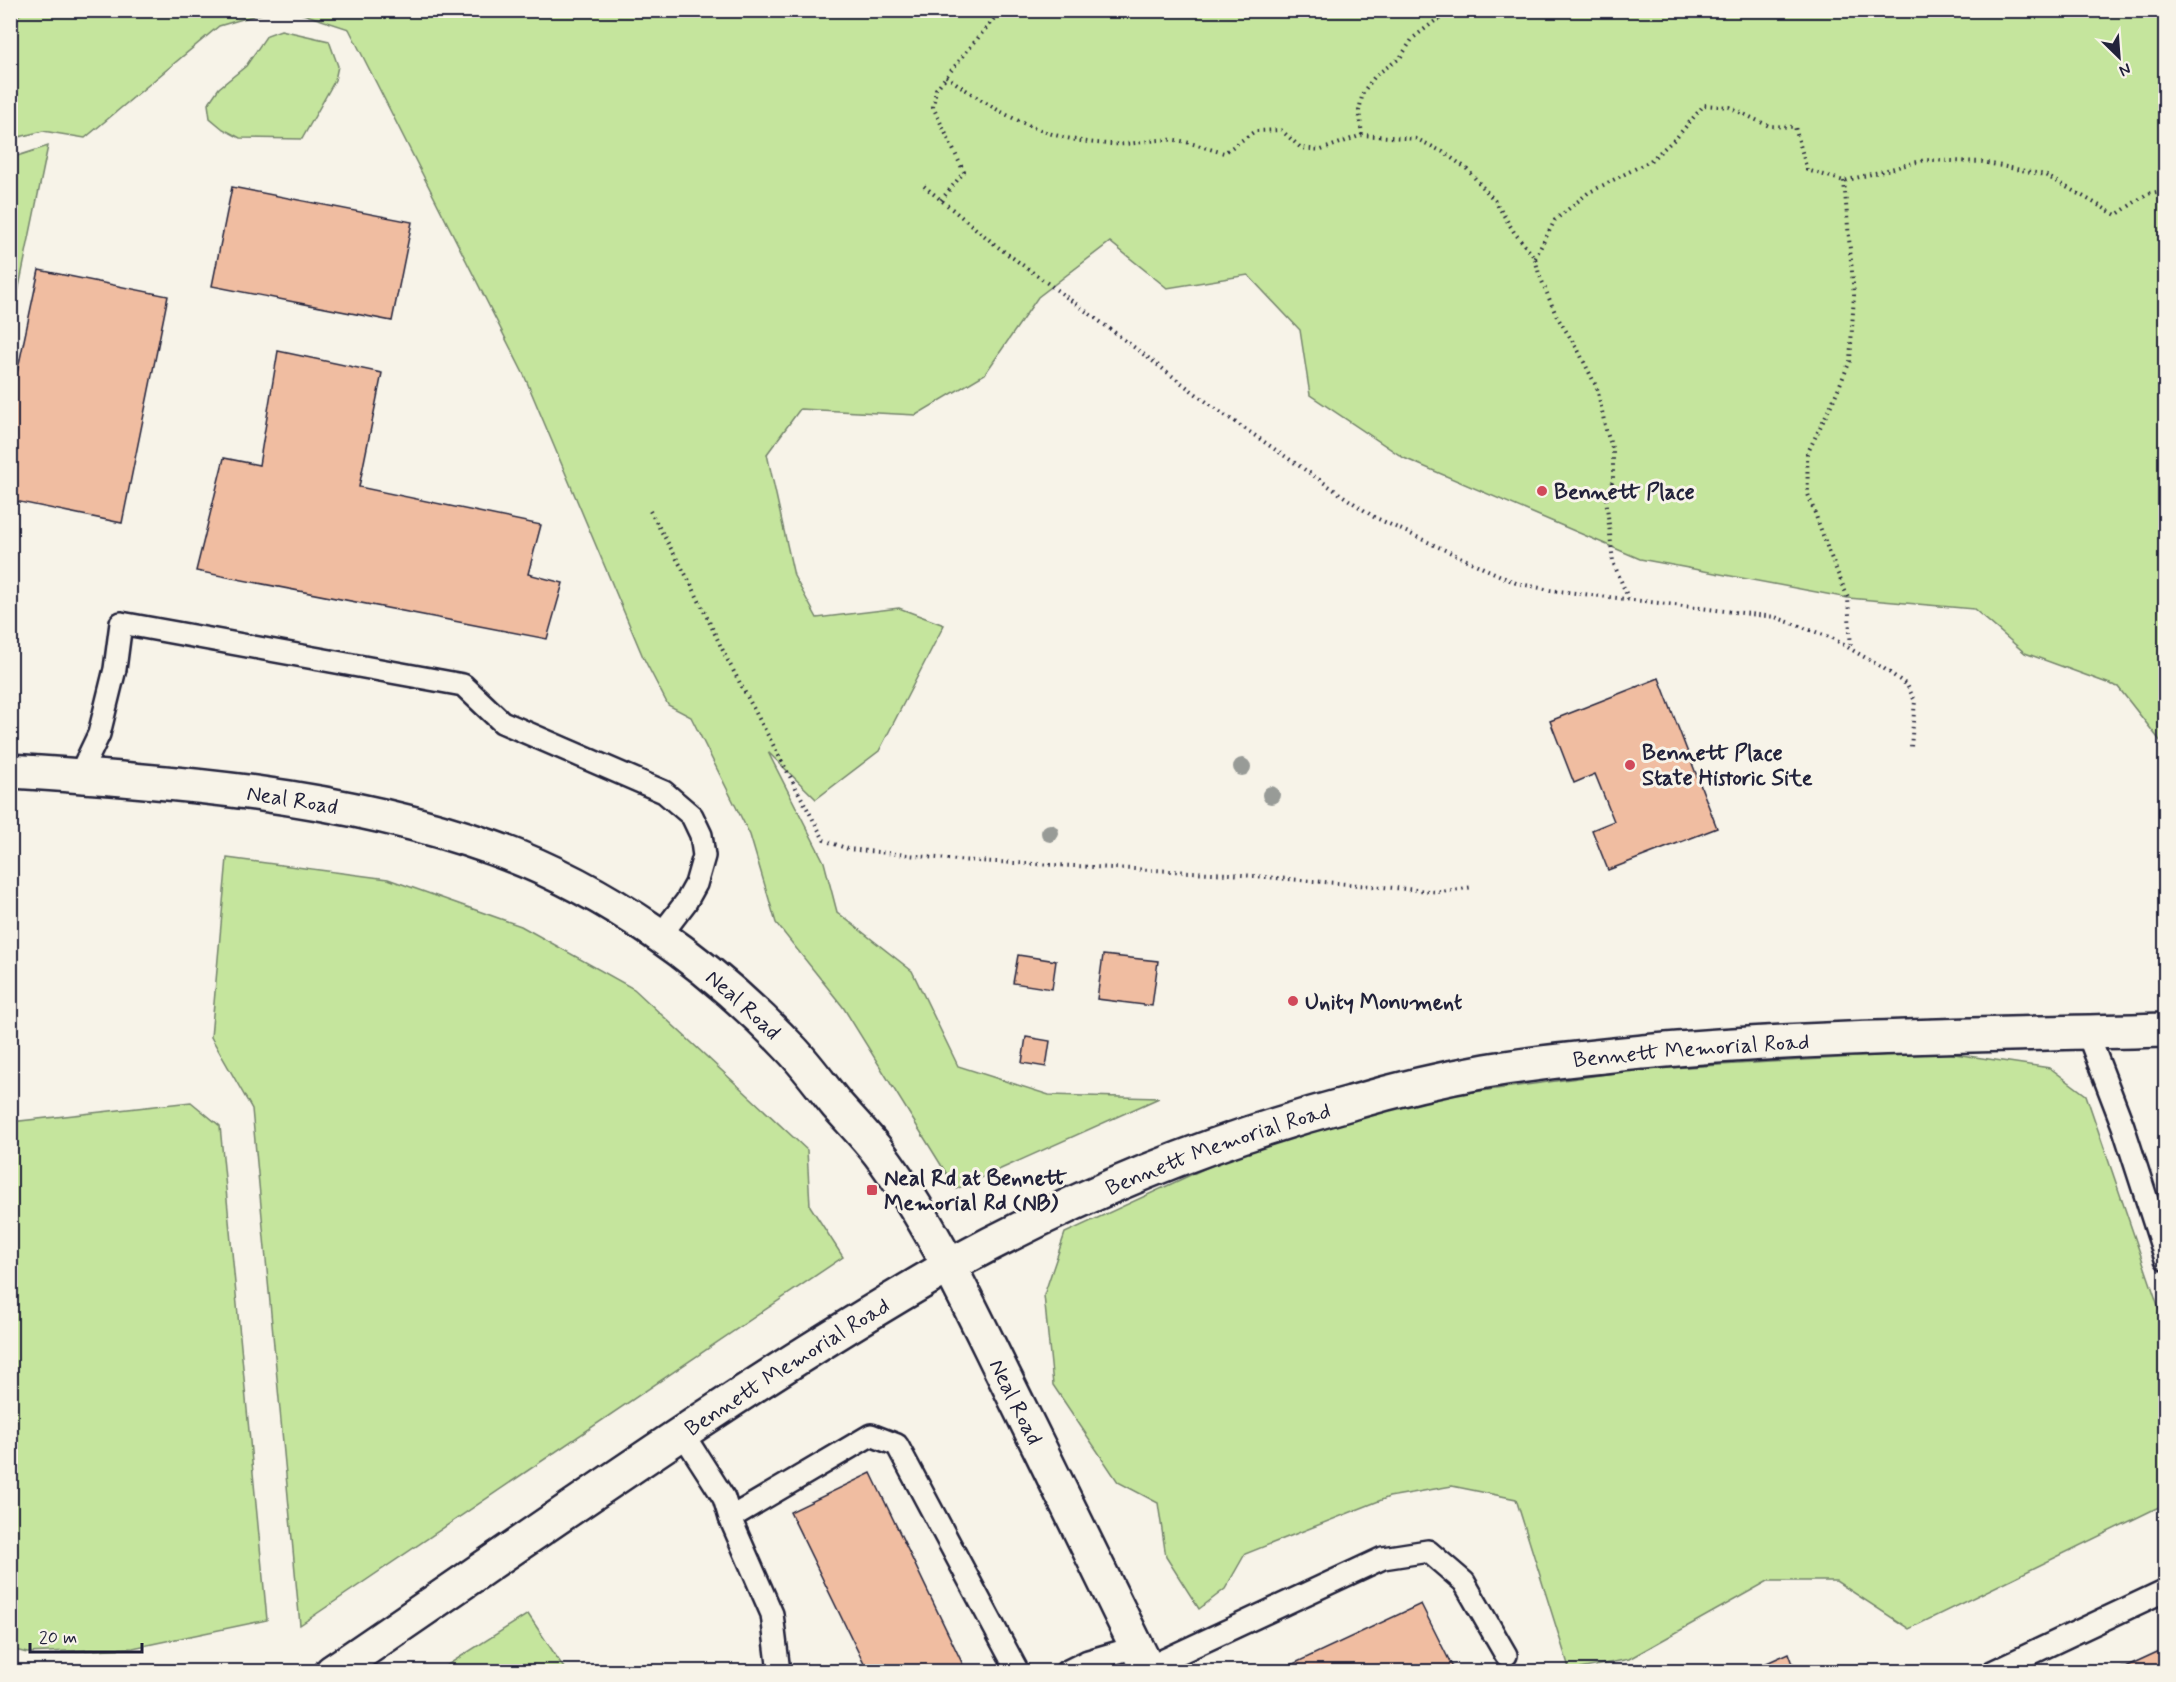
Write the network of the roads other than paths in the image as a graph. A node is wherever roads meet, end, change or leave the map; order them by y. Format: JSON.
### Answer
{"nodes":[{"id":1,"x":10,"y":771,"type":"edge"},
{"id":2,"x":79,"y":776,"type":"junction"},
{"id":3,"x":660,"y":936,"type":"junction"},
{"id":4,"x":2166,"y":1030,"type":"edge"},
{"id":5,"x":2087,"y":1032,"type":"junction"},
{"id":6,"x":2166,"y":1259,"type":"edge"},
{"id":7,"x":949,"y":1266,"type":"junction"},
{"id":8,"x":683,"y":1434,"type":"junction"},
{"id":9,"x":730,"y":1518,"type":"junction"},
{"id":10,"x":2166,"y":1590,"type":"edge"},
{"id":11,"x":1506,"y":1655,"type":"dead end"},
{"id":12,"x":1144,"y":1662,"type":"edge"},
{"id":13,"x":332,"y":1671,"type":"edge"},
{"id":14,"x":779,"y":1671,"type":"edge"},
{"id":15,"x":1018,"y":1671,"type":"edge"},
{"id":16,"x":1066,"y":1671,"type":"edge"},
{"id":17,"x":1992,"y":1671,"type":"edge"}],
"edges":[{"from":1,"to":2,"type":"street","name":"Neal Road"},
{"from":2,"to":3,"type":"street","name":"Neal Road"},
{"from":2,"to":3,"type":"lane"},
{"from":3,"to":7,"type":"street","name":"Neal Road"},
{"from":4,"to":5,"type":"street","name":"Bennett Memorial Road"},
{"from":5,"to":6,"type":"lane"},
{"from":5,"to":7,"type":"street","name":"Bennett Memorial Road"},
{"from":7,"to":8,"type":"street","name":"Bennett Memorial Road"},
{"from":7,"to":12,"type":"street","name":"Neal Road"},
{"from":8,"to":9,"type":"lane"},
{"from":8,"to":13,"type":"street","name":"Bennett Memorial Road"},
{"from":9,"to":14,"type":"lane"},
{"from":9,"to":15,"type":"lane"},
{"from":10,"to":17,"type":"lane"},
{"from":11,"to":12,"type":"lane"},
{"from":12,"to":16,"type":"lane"}]}
